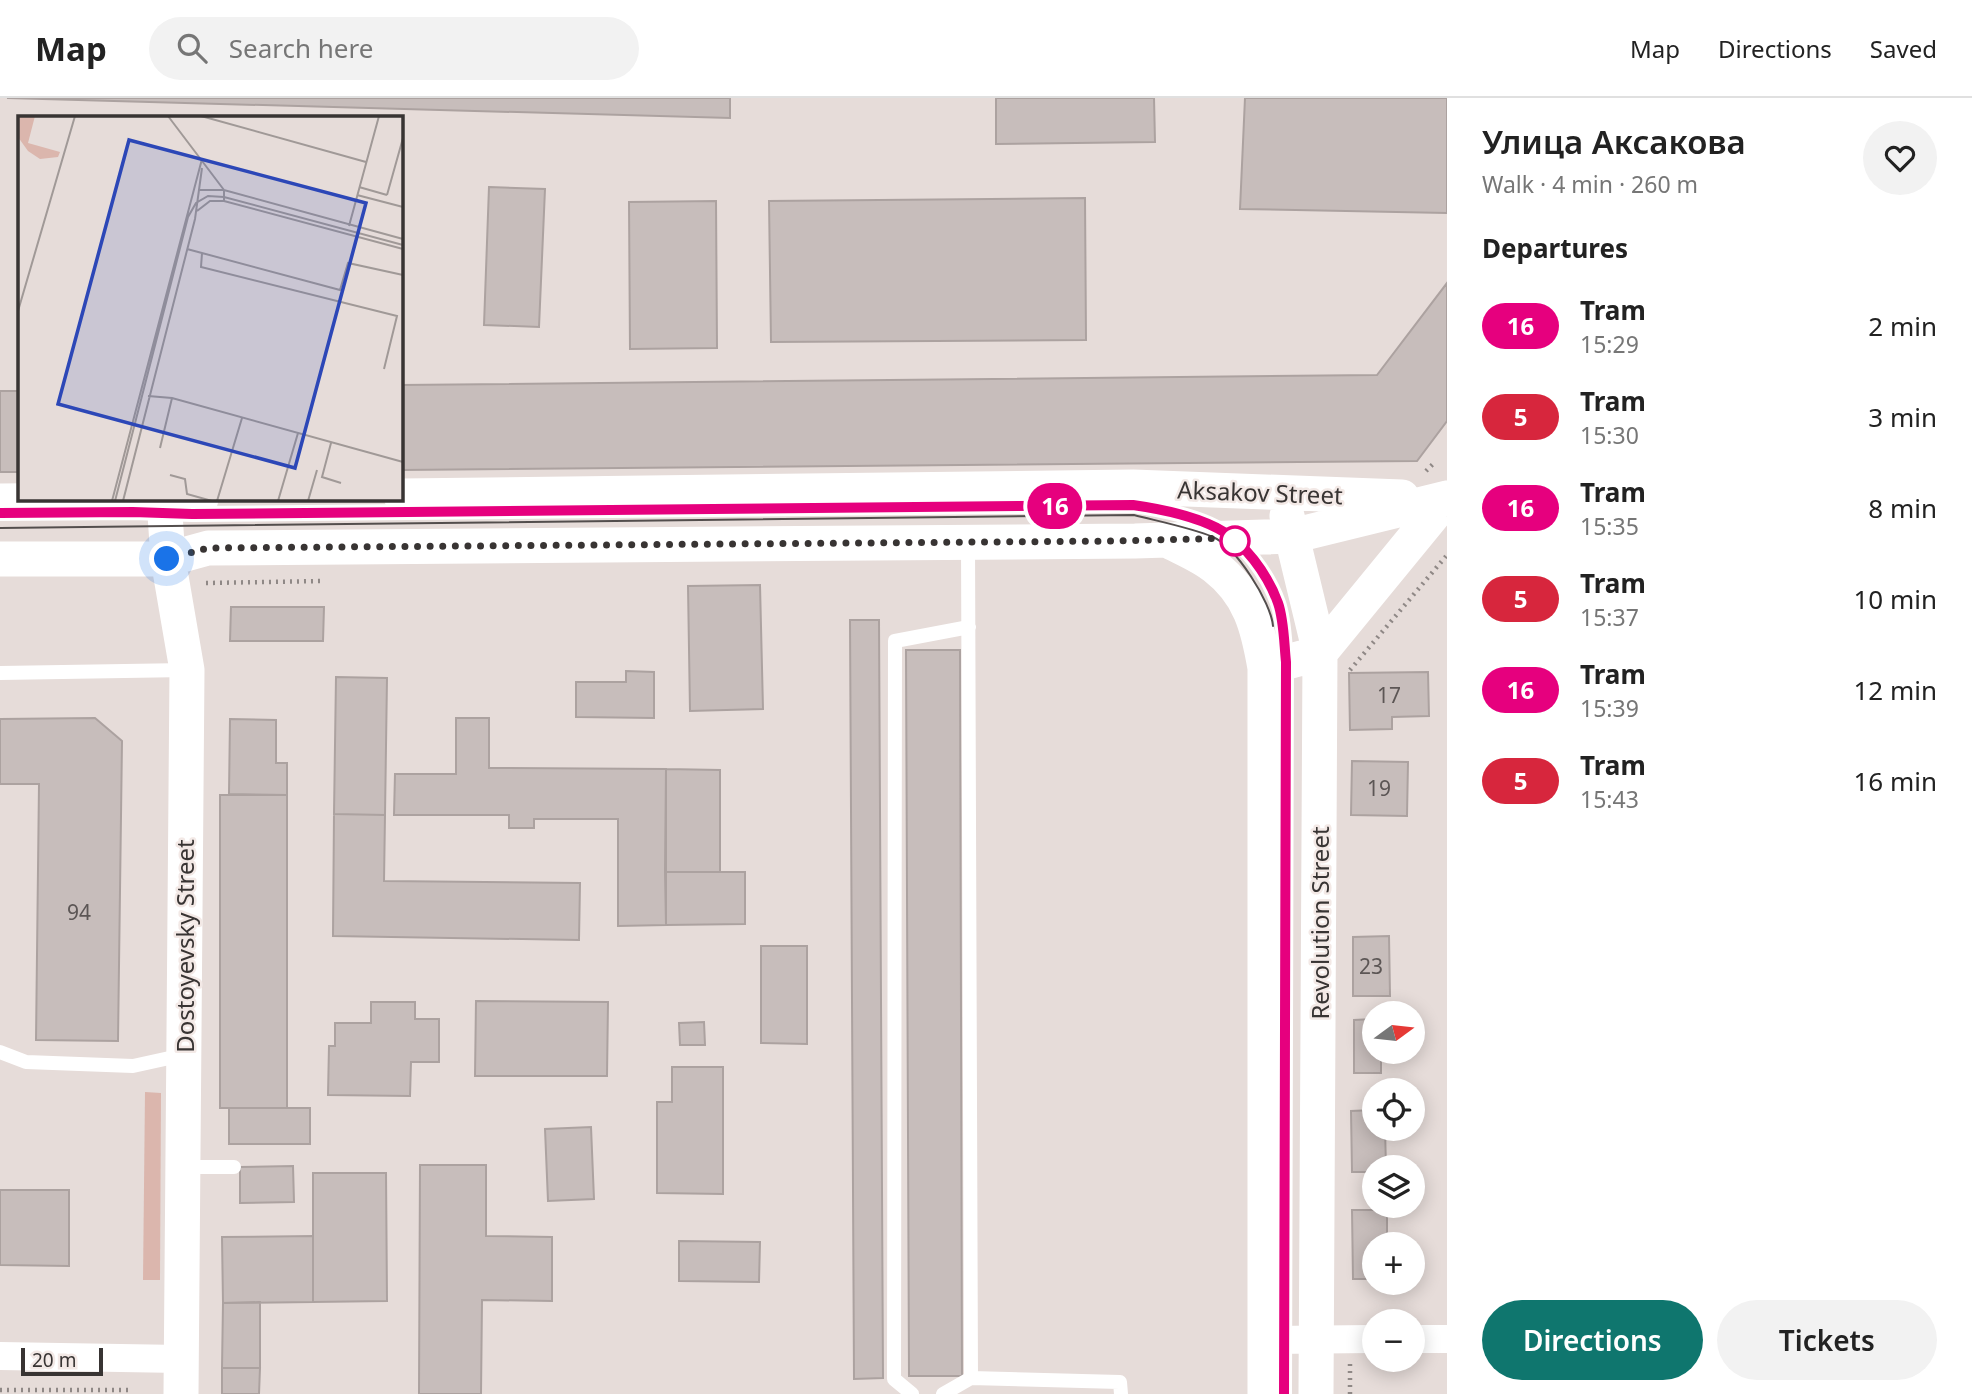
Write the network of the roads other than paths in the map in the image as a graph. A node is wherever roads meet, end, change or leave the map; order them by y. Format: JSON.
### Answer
{"nodes":[{"id":1,"x":1282,"y":493,"type":"junction"},
{"id":2,"x":402,"y":496,"type":"edge"},
{"id":3,"x":1447,"y":498,"type":"edge"},
{"id":4,"x":82,"y":500,"type":"edge"},
{"id":5,"x":164,"y":500,"type":"edge"},
{"id":6,"x":0,"y":501,"type":"edge"},
{"id":7,"x":1292,"y":536,"type":"junction"},
{"id":8,"x":1151,"y":540,"type":"junction"},
{"id":9,"x":968,"y":542,"type":"junction"},
{"id":10,"x":0,"y":559,"type":"edge"},
{"id":11,"x":170,"y":571,"type":"junction"},
{"id":12,"x":969,"y":627,"type":"junction"},
{"id":13,"x":1334,"y":663,"type":"junction"},
{"id":14,"x":1265,"y":668,"type":"junction"},
{"id":15,"x":187,"y":670,"type":"junction"},
{"id":16,"x":0,"y":673,"type":"edge"},
{"id":17,"x":0,"y":1052,"type":"edge"},
{"id":18,"x":183,"y":1055,"type":"junction"},
{"id":19,"x":182,"y":1167,"type":"junction"},
{"id":20,"x":234,"y":1167,"type":"dead end"},
{"id":21,"x":1425,"y":1339,"type":"edge"},
{"id":22,"x":1447,"y":1339,"type":"edge"},
{"id":23,"x":1265,"y":1340,"type":"junction"},
{"id":24,"x":1347,"y":1340,"type":"edge"},
{"id":25,"x":0,"y":1356,"type":"edge"},
{"id":26,"x":181,"y":1359,"type":"junction"},
{"id":27,"x":971,"y":1378,"type":"junction"},
{"id":28,"x":181,"y":1394,"type":"edge"},
{"id":29,"x":912,"y":1394,"type":"edge"},
{"id":30,"x":943,"y":1394,"type":"edge"},
{"id":31,"x":1121,"y":1394,"type":"edge"},
{"id":32,"x":1265,"y":1394,"type":"edge"},
{"id":33,"x":1316,"y":1394,"type":"edge"}],
"edges":[{"from":1,"to":2,"type":"street","name":"Aksakov Street"},
{"from":1,"to":3,"type":"street","name":"Aksakov Street"},
{"from":1,"to":7,"type":"street","name":"Revolution Street"},
{"from":3,"to":7,"type":"street"},
{"from":3,"to":13,"type":"street"},
{"from":4,"to":6,"type":"street"},
{"from":5,"to":11,"type":"street","name":"Dostoyevsky Street"},
{"from":7,"to":8,"type":"street"},
{"from":7,"to":13,"type":"street","name":"Revolution Street"},
{"from":8,"to":9,"type":"street"},
{"from":8,"to":14,"type":"street"},
{"from":9,"to":11,"type":"street"},
{"from":9,"to":12,"type":"lane"},
{"from":10,"to":11,"type":"street"},
{"from":11,"to":15,"type":"street","name":"Dostoyevsky Street"},
{"from":12,"to":27,"type":"lane"},
{"from":12,"to":29,"type":"lane"},
{"from":13,"to":14,"type":"street"},
{"from":13,"to":24,"type":"street","name":"Revolution Street"},
{"from":14,"to":23,"type":"street"},
{"from":15,"to":16,"type":"lane"},
{"from":15,"to":18,"type":"street","name":"Dostoyevsky Street"},
{"from":17,"to":18,"type":"lane"},
{"from":18,"to":19,"type":"street","name":"Dostoyevsky Street"},
{"from":19,"to":20,"type":"lane"},
{"from":19,"to":26,"type":"street","name":"Dostoyevsky Street"},
{"from":21,"to":22,"type":"street"},
{"from":23,"to":24,"type":"street"},
{"from":23,"to":32,"type":"street"},
{"from":24,"to":33,"type":"street","name":"Revolution Street"},
{"from":25,"to":26,"type":"street"},
{"from":26,"to":28,"type":"street","name":"Dostoyevsky Street"},
{"from":27,"to":30,"type":"lane"},
{"from":27,"to":31,"type":"lane"}]}
